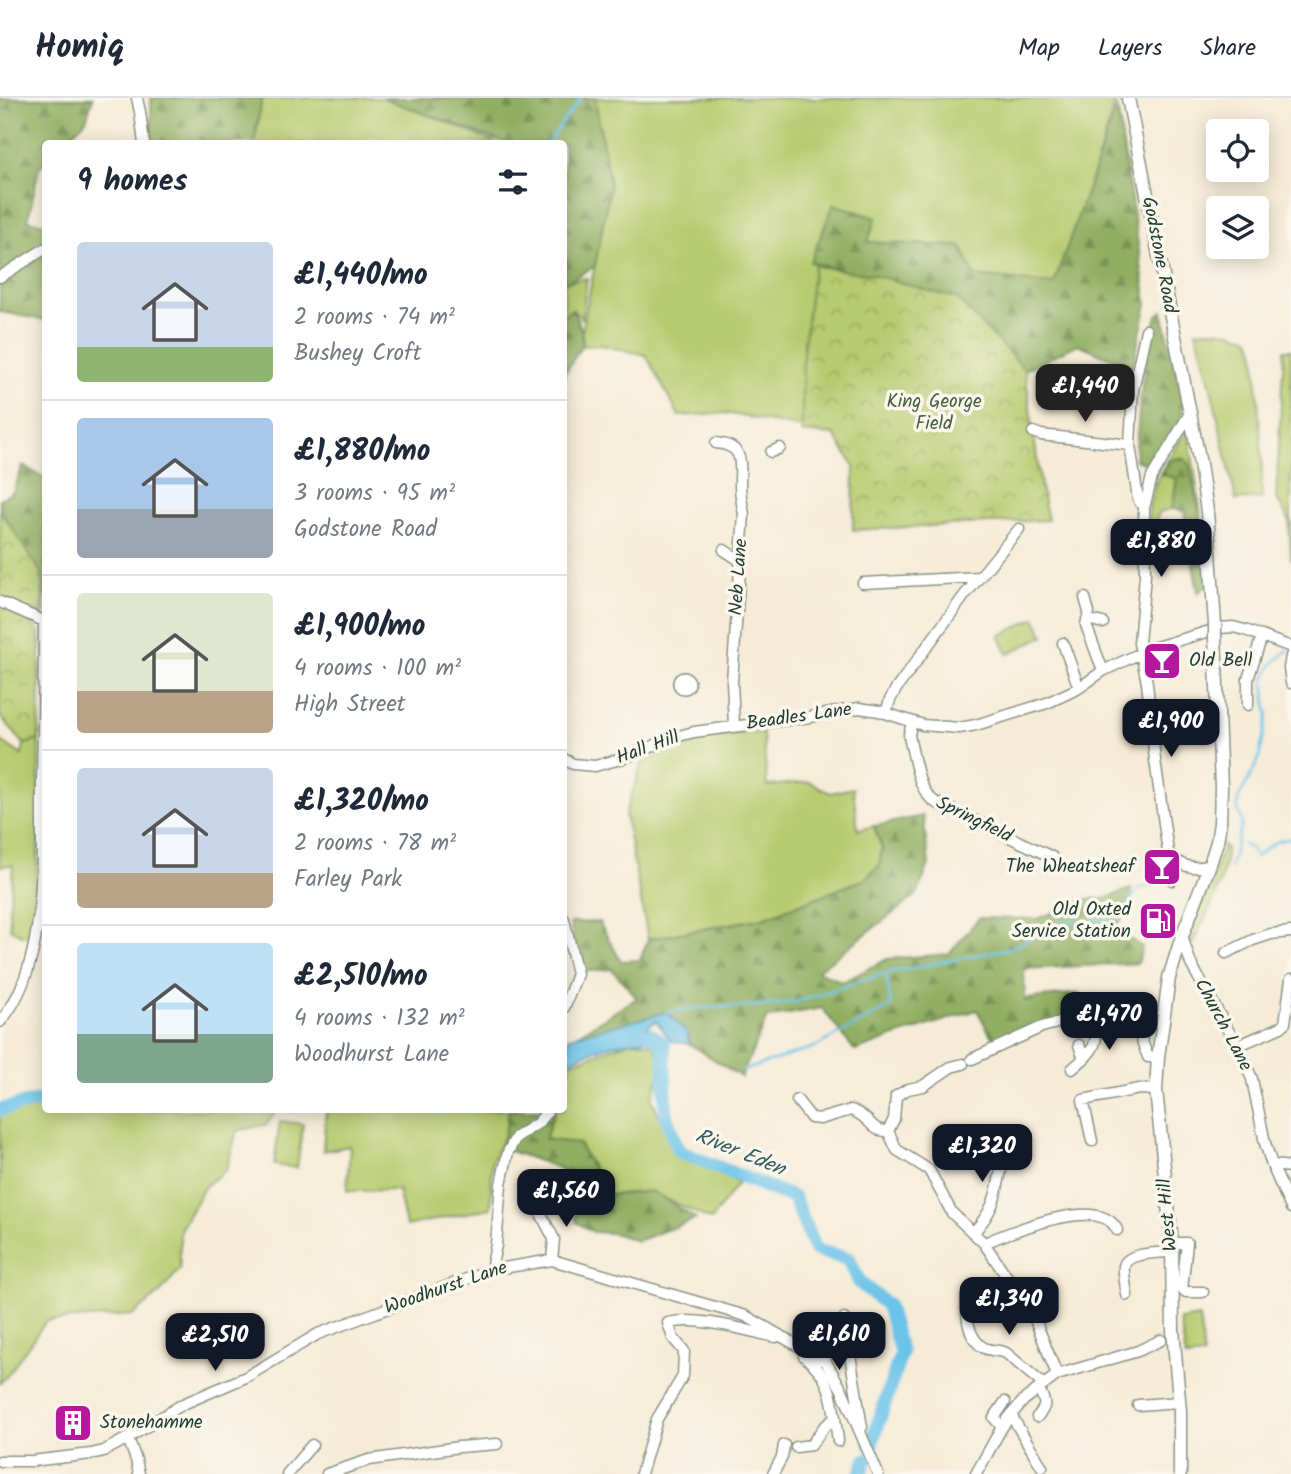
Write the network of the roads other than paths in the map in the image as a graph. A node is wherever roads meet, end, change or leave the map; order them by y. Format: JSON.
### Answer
{"nodes":[{"id":1,"x":137,"y":98,"type":"edge"},
{"id":2,"x":1128,"y":98,"type":"edge"},
{"id":3,"x":144,"y":140,"type":"edge"},
{"id":4,"x":42,"y":251,"type":"edge"},
{"id":5,"x":0,"y":277,"type":"edge"},
{"id":6,"x":1146,"y":330,"type":"dead end"},
{"id":7,"x":1191,"y":413,"type":"junction"},
{"id":8,"x":1033,"y":432,"type":"dead end"},
{"id":9,"x":716,"y":443,"type":"dead end"},
{"id":10,"x":1130,"y":446,"type":"junction"},
{"id":11,"x":1134,"y":468,"type":"junction"},
{"id":12,"x":1152,"y":477,"type":"junction"},
{"id":13,"x":1144,"y":508,"type":"junction"},
{"id":14,"x":1019,"y":529,"type":"dead end"},
{"id":15,"x":724,"y":550,"type":"dead end"},
{"id":16,"x":741,"y":561,"type":"junction"},
{"id":17,"x":980,"y":577,"type":"junction"},
{"id":18,"x":955,"y":578,"type":"junction"},
{"id":19,"x":863,"y":583,"type":"dead end"},
{"id":20,"x":964,"y":596,"type":"junction"},
{"id":21,"x":1085,"y":598,"type":"dead end"},
{"id":22,"x":0,"y":602,"type":"edge"},
{"id":23,"x":1087,"y":619,"type":"junction"},
{"id":24,"x":42,"y":621,"type":"edge"},
{"id":25,"x":1103,"y":623,"type":"dead end"},
{"id":26,"x":1262,"y":636,"type":"junction"},
{"id":27,"x":1063,"y":643,"type":"dead end"},
{"id":28,"x":1290,"y":650,"type":"edge"},
{"id":29,"x":1140,"y":654,"type":"junction"},
{"id":30,"x":1103,"y":671,"type":"junction"},
{"id":31,"x":1291,"y":683,"type":"edge"},
{"id":32,"x":1079,"y":688,"type":"junction"},
{"id":33,"x":1247,"y":705,"type":"dead end"},
{"id":34,"x":886,"y":713,"type":"junction"},
{"id":35,"x":912,"y":723,"type":"junction"},
{"id":36,"x":733,"y":726,"type":"junction"},
{"id":37,"x":567,"y":761,"type":"edge"},
{"id":38,"x":42,"y":815,"type":"edge"},
{"id":39,"x":1052,"y":858,"type":"dead end"},
{"id":40,"x":1175,"y":861,"type":"junction"},
{"id":41,"x":1210,"y":864,"type":"junction"},
{"id":42,"x":1192,"y":867,"type":"junction"},
{"id":43,"x":1172,"y":880,"type":"dead end"},
{"id":44,"x":1199,"y":895,"type":"junction"},
{"id":45,"x":567,"y":932,"type":"edge"},
{"id":46,"x":1291,"y":933,"type":"edge"},
{"id":47,"x":1182,"y":936,"type":"junction"},
{"id":48,"x":1233,"y":955,"type":"dead end"},
{"id":49,"x":1175,"y":957,"type":"junction"},
{"id":50,"x":1191,"y":963,"type":"junction"},
{"id":51,"x":1291,"y":979,"type":"edge"},
{"id":52,"x":567,"y":1000,"type":"edge"},
{"id":53,"x":1095,"y":1013,"type":"junction"},
{"id":54,"x":0,"y":1022,"type":"edge"},
{"id":55,"x":1079,"y":1045,"type":"dead end"},
{"id":56,"x":1237,"y":1046,"type":"junction"},
{"id":57,"x":1158,"y":1057,"type":"junction"},
{"id":58,"x":1084,"y":1059,"type":"junction"},
{"id":59,"x":1072,"y":1069,"type":"dead end"},
{"id":60,"x":1156,"y":1090,"type":"junction"},
{"id":61,"x":797,"y":1100,"type":"dead end"},
{"id":62,"x":546,"y":1113,"type":"edge"},
{"id":63,"x":888,"y":1131,"type":"junction"},
{"id":64,"x":1092,"y":1141,"type":"dead end"},
{"id":65,"x":1002,"y":1163,"type":"dead end"},
{"id":66,"x":1272,"y":1165,"type":"junction"},
{"id":67,"x":1291,"y":1167,"type":"edge"},
{"id":68,"x":543,"y":1193,"type":"dead end"},
{"id":69,"x":1291,"y":1208,"type":"edge"},
{"id":70,"x":1116,"y":1230,"type":"dead end"},
{"id":71,"x":973,"y":1233,"type":"junction"},
{"id":72,"x":984,"y":1243,"type":"junction"},
{"id":73,"x":1172,"y":1248,"type":"junction"},
{"id":74,"x":552,"y":1260,"type":"junction"},
{"id":75,"x":491,"y":1270,"type":"junction"},
{"id":76,"x":1203,"y":1292,"type":"dead end"},
{"id":77,"x":1127,"y":1295,"type":"dead end"},
{"id":78,"x":967,"y":1297,"type":"dead end"},
{"id":79,"x":844,"y":1319,"type":"dead end"},
{"id":80,"x":784,"y":1339,"type":"junction"},
{"id":81,"x":1161,"y":1340,"type":"dead end"},
{"id":82,"x":1057,"y":1375,"type":"junction"},
{"id":83,"x":1042,"y":1386,"type":"junction"},
{"id":84,"x":1005,"y":1402,"type":"dead end"},
{"id":85,"x":1179,"y":1402,"type":"junction"},
{"id":86,"x":1138,"y":1405,"type":"dead end"},
{"id":87,"x":1011,"y":1415,"type":"junction"},
{"id":88,"x":1037,"y":1417,"type":"dead end"},
{"id":89,"x":835,"y":1418,"type":"junction"},
{"id":90,"x":1002,"y":1427,"type":"junction"},
{"id":91,"x":128,"y":1438,"type":"junction"},
{"id":92,"x":838,"y":1441,"type":"dead end"},
{"id":93,"x":497,"y":1444,"type":"dead end"},
{"id":94,"x":865,"y":1444,"type":"junction"},
{"id":95,"x":783,"y":1445,"type":"dead end"},
{"id":96,"x":312,"y":1446,"type":"dead end"},
{"id":97,"x":796,"y":1447,"type":"dead end"},
{"id":98,"x":0,"y":1461,"type":"edge"},
{"id":99,"x":1042,"y":1467,"type":"dead end"},
{"id":100,"x":139,"y":1474,"type":"edge"},
{"id":101,"x":287,"y":1474,"type":"edge"},
{"id":102,"x":327,"y":1474,"type":"edge"},
{"id":103,"x":641,"y":1474,"type":"edge"},
{"id":104,"x":773,"y":1474,"type":"edge"},
{"id":105,"x":878,"y":1474,"type":"edge"},
{"id":106,"x":976,"y":1474,"type":"edge"},
{"id":107,"x":1180,"y":1474,"type":"edge"}],
"edges":[{"from":1,"to":3,"type":"street"},
{"from":2,"to":7,"type":"main road","name":"Godstone Road"},
{"from":4,"to":5,"type":"street"},
{"from":6,"to":10,"type":"street","name":"Godstone Road"},
{"from":7,"to":12,"type":"street","name":"Godstone Road"},
{"from":7,"to":41,"type":"main road","name":"Godstone Road"},
{"from":8,"to":10,"type":"street"},
{"from":9,"to":16,"type":"street","name":"Neb Lane"},
{"from":10,"to":11,"type":"street","name":"Godstone Road"},
{"from":11,"to":12,"type":"street"},
{"from":11,"to":13,"type":"street","name":"Godstone Road"},
{"from":12,"to":13,"type":"street","name":"Godstone Road"},
{"from":13,"to":29,"type":"street","name":"Godstone Road"},
{"from":14,"to":17,"type":"street"},
{"from":15,"to":16,"type":"street"},
{"from":16,"to":36,"type":"street","name":"Neb Lane"},
{"from":17,"to":18,"type":"street"},
{"from":17,"to":20,"type":"street"},
{"from":18,"to":19,"type":"street"},
{"from":18,"to":20,"type":"street"},
{"from":20,"to":34,"type":"street"},
{"from":21,"to":23,"type":"street"},
{"from":22,"to":24,"type":"street"},
{"from":23,"to":25,"type":"street"},
{"from":23,"to":30,"type":"street"},
{"from":26,"to":28,"type":"street","name":"Beadles Lane"},
{"from":26,"to":29,"type":"street","name":"Beadles Lane"},
{"from":26,"to":33,"type":"street"},
{"from":27,"to":32,"type":"street"},
{"from":28,"to":31,"type":"street"},
{"from":29,"to":30,"type":"street","name":"Beadles Lane"},
{"from":29,"to":40,"type":"street","name":"Godstone Road"},
{"from":30,"to":32,"type":"street","name":"Beadles Lane"},
{"from":32,"to":35,"type":"street","name":"Beadles Lane"},
{"from":34,"to":35,"type":"street","name":"Beadles Lane"},
{"from":34,"to":36,"type":"street","name":"Beadles Lane"},
{"from":35,"to":39,"type":"street","name":"Springfield"},
{"from":36,"to":37,"type":"street","name":"Hall Hill"},
{"from":38,"to":54,"type":"street"},
{"from":40,"to":42,"type":"street"},
{"from":40,"to":43,"type":"street"},
{"from":41,"to":42,"type":"street"},
{"from":41,"to":44,"type":"main road","name":"Godstone Road"},
{"from":42,"to":44,"type":"street"},
{"from":44,"to":47,"type":"main road","name":"Godstone Road"},
{"from":45,"to":52,"type":"street"},
{"from":46,"to":48,"type":"street"},
{"from":47,"to":49,"type":"main road","name":"Godstone Road"},
{"from":47,"to":50,"type":"street","name":"Church Lane"},
{"from":49,"to":50,"type":"street","name":"Church Lane"},
{"from":49,"to":57,"type":"main road","name":"West Hill"},
{"from":50,"to":56,"type":"street","name":"Church Lane"},
{"from":51,"to":56,"type":"street"},
{"from":53,"to":57,"type":"street"},
{"from":53,"to":58,"type":"street"},
{"from":53,"to":63,"type":"street"},
{"from":55,"to":58,"type":"street"},
{"from":56,"to":66,"type":"street","name":"Church Lane"},
{"from":57,"to":60,"type":"main road","name":"West Hill"},
{"from":58,"to":59,"type":"street"},
{"from":60,"to":64,"type":"street"},
{"from":60,"to":73,"type":"main road","name":"West Hill"},
{"from":61,"to":63,"type":"street"},
{"from":62,"to":75,"type":"street"},
{"from":63,"to":71,"type":"street"},
{"from":65,"to":71,"type":"street"},
{"from":66,"to":67,"type":"street"},
{"from":66,"to":69,"type":"street","name":"Church Lane"},
{"from":68,"to":74,"type":"street"},
{"from":70,"to":72,"type":"street"},
{"from":71,"to":72,"type":"street"},
{"from":72,"to":82,"type":"street"},
{"from":73,"to":76,"type":"street"},
{"from":73,"to":77,"type":"street"},
{"from":73,"to":85,"type":"main road","name":"West Hill"},
{"from":74,"to":75,"type":"street","name":"Woodhurst Lane"},
{"from":74,"to":80,"type":"street","name":"Woodhurst Lane"},
{"from":75,"to":91,"type":"street","name":"Woodhurst Lane"},
{"from":78,"to":83,"type":"street"},
{"from":79,"to":94,"type":"street"},
{"from":80,"to":89,"type":"street"},
{"from":80,"to":94,"type":"street","name":"Woodhurst Lane"},
{"from":80,"to":103,"type":"street"},
{"from":81,"to":82,"type":"street"},
{"from":82,"to":83,"type":"street"},
{"from":83,"to":87,"type":"street"},
{"from":83,"to":88,"type":"street"},
{"from":84,"to":90,"type":"street"},
{"from":85,"to":86,"type":"street"},
{"from":85,"to":107,"type":"main road","name":"West Hill"},
{"from":87,"to":90,"type":"street"},
{"from":87,"to":99,"type":"street"},
{"from":89,"to":92,"type":"street"},
{"from":89,"to":97,"type":"street"},
{"from":90,"to":106,"type":"street"},
{"from":91,"to":98,"type":"street","name":"Woodhurst Lane"},
{"from":91,"to":100,"type":"street"},
{"from":93,"to":102,"type":"street"},
{"from":94,"to":105,"type":"street","name":"Woodhurst Lane"},
{"from":95,"to":104,"type":"street"},
{"from":96,"to":101,"type":"street"}]}
